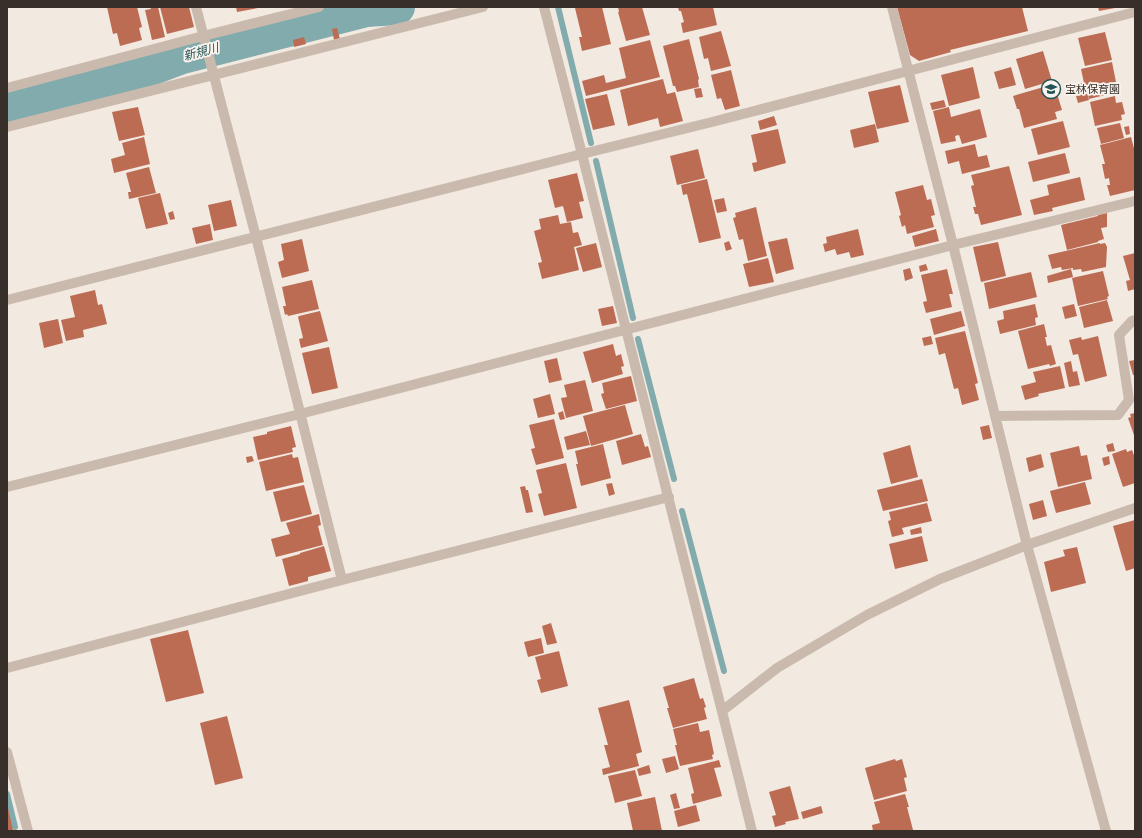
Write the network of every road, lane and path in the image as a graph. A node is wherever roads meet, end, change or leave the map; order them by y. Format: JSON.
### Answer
{"nodes":[{"id":1,"x":196,"y":7,"type":"edge"},
{"id":2,"x":319,"y":7,"type":"edge"},
{"id":3,"x":483,"y":7,"type":"edge"},
{"id":4,"x":544,"y":7,"type":"edge"},
{"id":5,"x":892,"y":7,"type":"edge"},
{"id":6,"x":1135,"y":12,"type":"edge"},
{"id":7,"x":204,"y":38,"type":"junction"},
{"id":8,"x":909,"y":71,"type":"junction"},
{"id":9,"x":212,"y":72,"type":"junction"},
{"id":10,"x":7,"y":88,"type":"edge"},
{"id":11,"x":7,"y":127,"type":"edge"},
{"id":12,"x":582,"y":154,"type":"junction"},
{"id":13,"x":1135,"y":201,"type":"edge"},
{"id":14,"x":256,"y":237,"type":"junction"},
{"id":15,"x":953,"y":245,"type":"junction"},
{"id":16,"x":7,"y":300,"type":"edge"},
{"id":17,"x":1135,"y":320,"type":"edge"},
{"id":18,"x":626,"y":330,"type":"junction"},
{"id":19,"x":300,"y":414,"type":"junction"},
{"id":20,"x":995,"y":416,"type":"junction"},
{"id":21,"x":7,"y":488,"type":"edge"},
{"id":22,"x":669,"y":497,"type":"junction"},
{"id":23,"x":1135,"y":508,"type":"edge"},
{"id":24,"x":1027,"y":545,"type":"junction"},
{"id":25,"x":342,"y":580,"type":"junction"},
{"id":26,"x":7,"y":668,"type":"edge"},
{"id":27,"x":722,"y":711,"type":"junction"},
{"id":28,"x":7,"y":752,"type":"edge"},
{"id":29,"x":28,"y":831,"type":"edge"},
{"id":30,"x":751,"y":831,"type":"edge"},
{"id":31,"x":1106,"y":831,"type":"edge"}],
"edges":[{"from":1,"to":7,"type":"street"},
{"from":2,"to":7,"type":"street"},
{"from":3,"to":9,"type":"street"},
{"from":4,"to":12,"type":"street"},
{"from":5,"to":8,"type":"street"},
{"from":6,"to":8,"type":"street"},
{"from":7,"to":9,"type":"street"},
{"from":7,"to":10,"type":"street"},
{"from":8,"to":12,"type":"street"},
{"from":8,"to":15,"type":"street"},
{"from":9,"to":11,"type":"street"},
{"from":9,"to":14,"type":"street"},
{"from":12,"to":14,"type":"street"},
{"from":12,"to":18,"type":"street"},
{"from":13,"to":15,"type":"street"},
{"from":14,"to":16,"type":"street"},
{"from":14,"to":19,"type":"street"},
{"from":15,"to":18,"type":"street"},
{"from":15,"to":20,"type":"street"},
{"from":17,"to":20,"type":"street"},
{"from":18,"to":19,"type":"street"},
{"from":18,"to":22,"type":"street"},
{"from":19,"to":21,"type":"street"},
{"from":19,"to":25,"type":"street"},
{"from":20,"to":24,"type":"street"},
{"from":22,"to":25,"type":"street"},
{"from":22,"to":27,"type":"street"},
{"from":23,"to":24,"type":"street"},
{"from":24,"to":27,"type":"street"},
{"from":24,"to":31,"type":"street"},
{"from":25,"to":26,"type":"street"},
{"from":27,"to":30,"type":"street"},
{"from":28,"to":29,"type":"street"}]}
